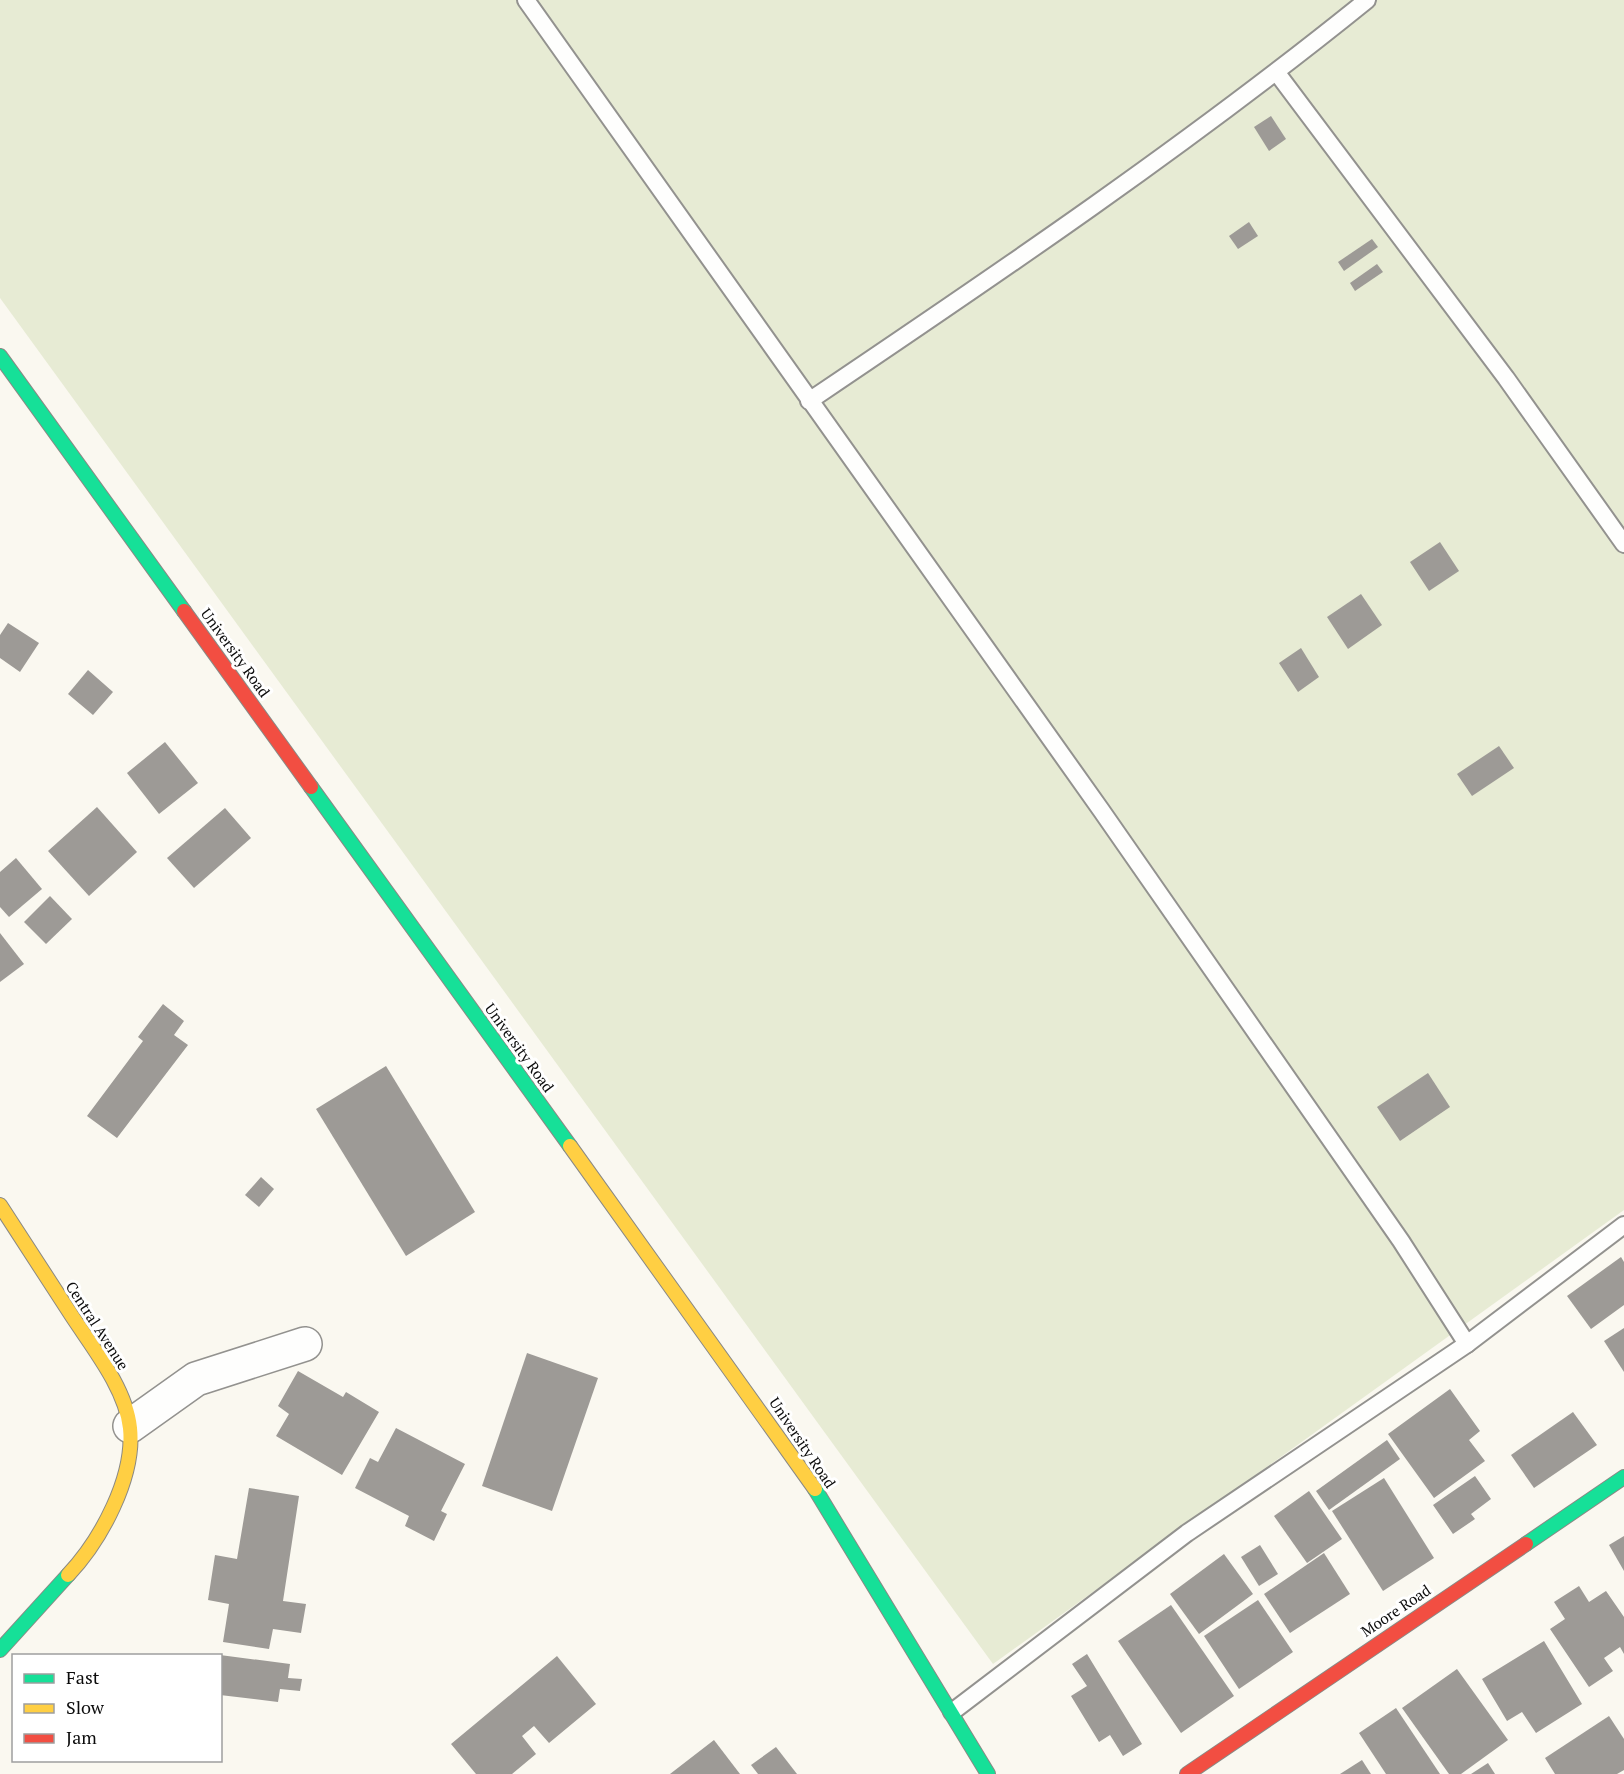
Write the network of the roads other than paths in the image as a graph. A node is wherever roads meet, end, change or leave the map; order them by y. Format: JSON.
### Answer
{"nodes":[{"id":1,"x":526,"y":0,"type":"edge"},
{"id":2,"x":1367,"y":0,"type":"edge"},
{"id":3,"x":1277,"y":74,"type":"junction"},
{"id":4,"x":0,"y":356,"type":"edge"},
{"id":5,"x":809,"y":401,"type":"junction"},
{"id":6,"x":1624,"y":544,"type":"edge"},
{"id":7,"x":0,"y":1205,"type":"edge"},
{"id":8,"x":1624,"y":1225,"type":"edge"},
{"id":9,"x":305,"y":1344,"type":"dead end"},
{"id":10,"x":1467,"y":1344,"type":"junction"},
{"id":11,"x":129,"y":1426,"type":"junction"},
{"id":12,"x":1624,"y":1477,"type":"edge"},
{"id":13,"x":0,"y":1650,"type":"edge"},
{"id":14,"x":952,"y":1712,"type":"junction"},
{"id":15,"x":988,"y":1774,"type":"edge"},
{"id":16,"x":1187,"y":1774,"type":"edge"}],
"edges":[{"from":1,"to":5,"type":"lane"},
{"from":2,"to":3,"type":"lane"},
{"from":3,"to":5,"type":"lane"},
{"from":3,"to":6,"type":"lane"},
{"from":4,"to":14,"type":"main road","name":"University Road"},
{"from":5,"to":10,"type":"lane"},
{"from":7,"to":11,"type":"main road","name":"Central Avenue"},
{"from":8,"to":10,"type":"lane"},
{"from":9,"to":11,"type":"street"},
{"from":10,"to":14,"type":"lane"},
{"from":11,"to":13,"type":"main road","name":"Central Avenue"},
{"from":12,"to":16,"type":"main road","name":"Moore Road"},
{"from":14,"to":15,"type":"main road","name":"University Road"}]}
